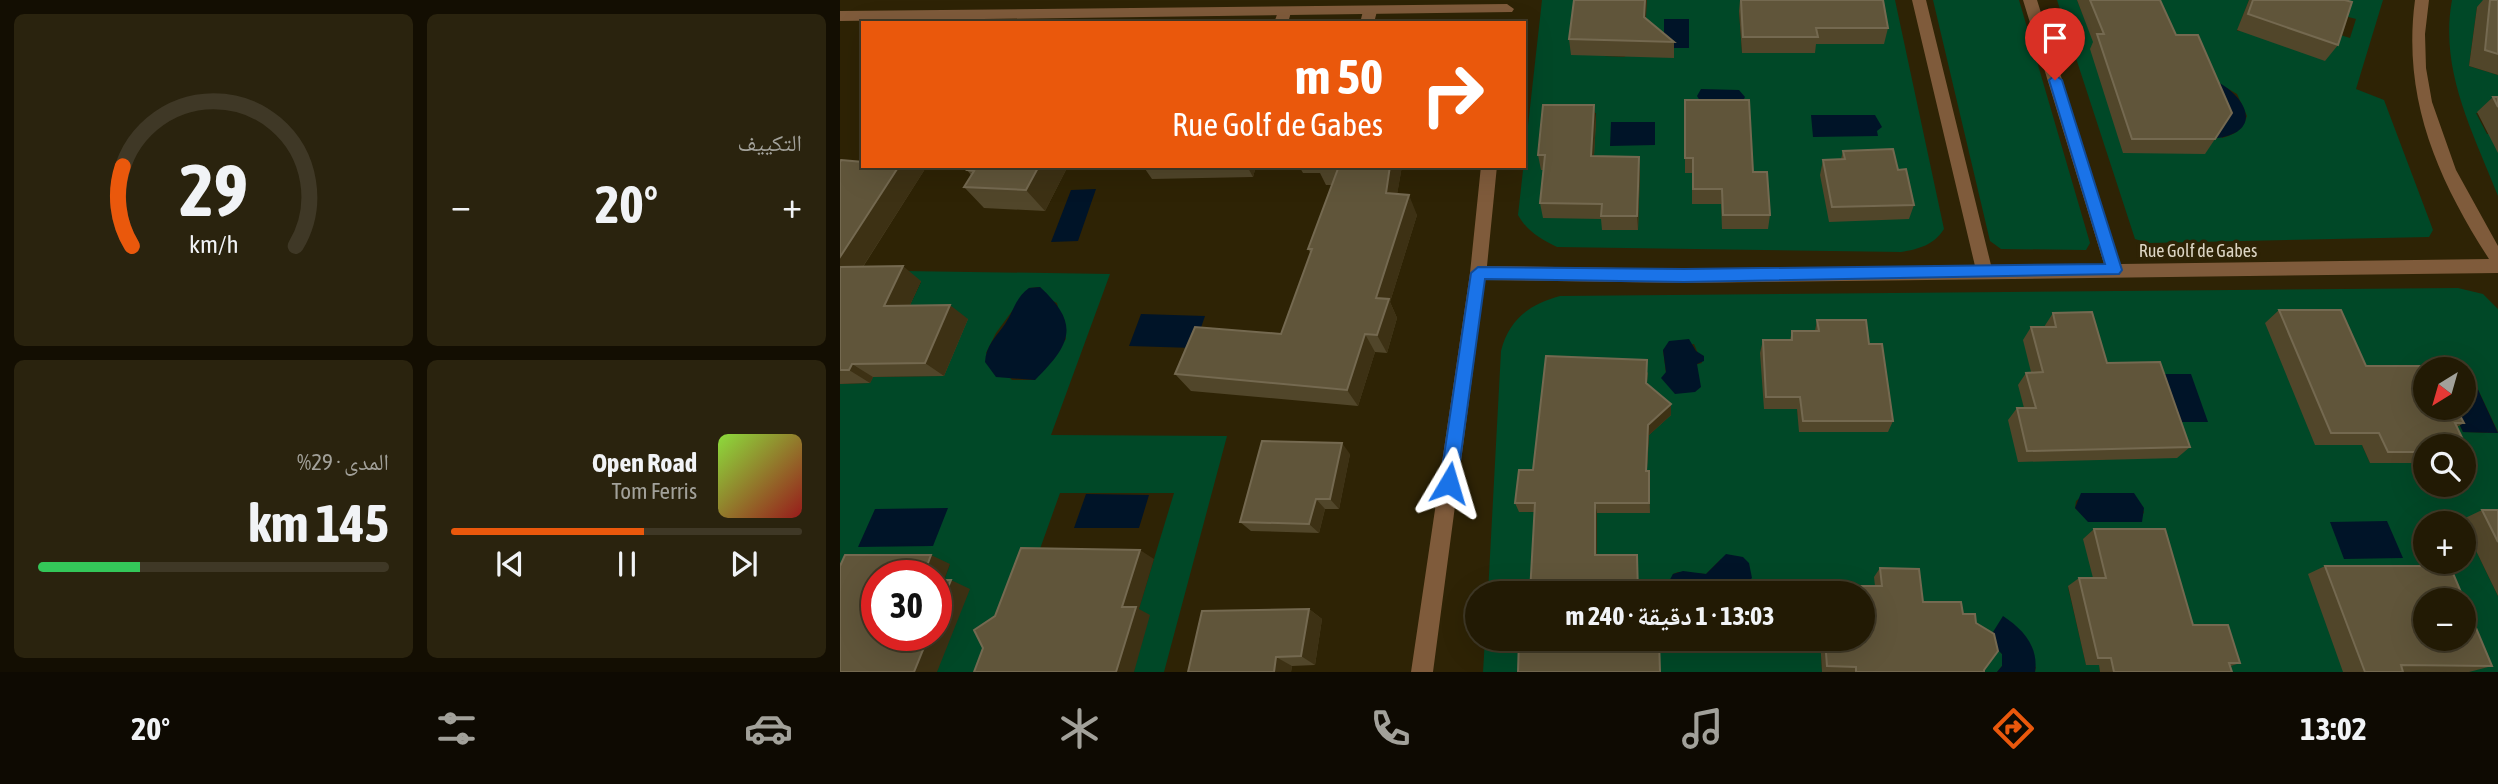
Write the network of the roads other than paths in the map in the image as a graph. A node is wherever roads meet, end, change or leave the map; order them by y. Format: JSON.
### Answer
{"nodes":[{"id":1,"x":1919,"y":0,"type":"edge"},
{"id":2,"x":2030,"y":0,"type":"edge"},
{"id":3,"x":2422,"y":0,"type":"edge"},
{"id":4,"x":1507,"y":11,"type":"edge"},
{"id":5,"x":840,"y":16,"type":"edge"},
{"id":6,"x":1282,"y":17,"type":"edge"},
{"id":7,"x":1369,"y":17,"type":"edge"},
{"id":8,"x":1087,"y":18,"type":"edge"},
{"id":9,"x":1489,"y":168,"type":"edge"},
{"id":10,"x":2498,"y":260,"type":"edge"},
{"id":11,"x":2498,"y":267,"type":"edge"},
{"id":12,"x":1984,"y":270,"type":"junction"},
{"id":13,"x":2114,"y":270,"type":"junction"},
{"id":14,"x":1478,"y":273,"type":"junction"},
{"id":15,"x":1422,"y":672,"type":"edge"}],
"edges":[{"from":1,"to":12,"type":"street"},
{"from":2,"to":13,"type":"street"},
{"from":3,"to":10,"type":"street"},
{"from":4,"to":7,"type":"street"},
{"from":5,"to":8,"type":"street"},
{"from":6,"to":7,"type":"street"},
{"from":6,"to":8,"type":"street"},
{"from":9,"to":14,"type":"street"},
{"from":11,"to":13,"type":"street","name":"Rue Golf de Gabes"},
{"from":12,"to":13,"type":"street","name":"Rue Golf de Gabes"},
{"from":12,"to":14,"type":"street","name":"Rue Golf de Gabes"},
{"from":14,"to":15,"type":"street"}]}
